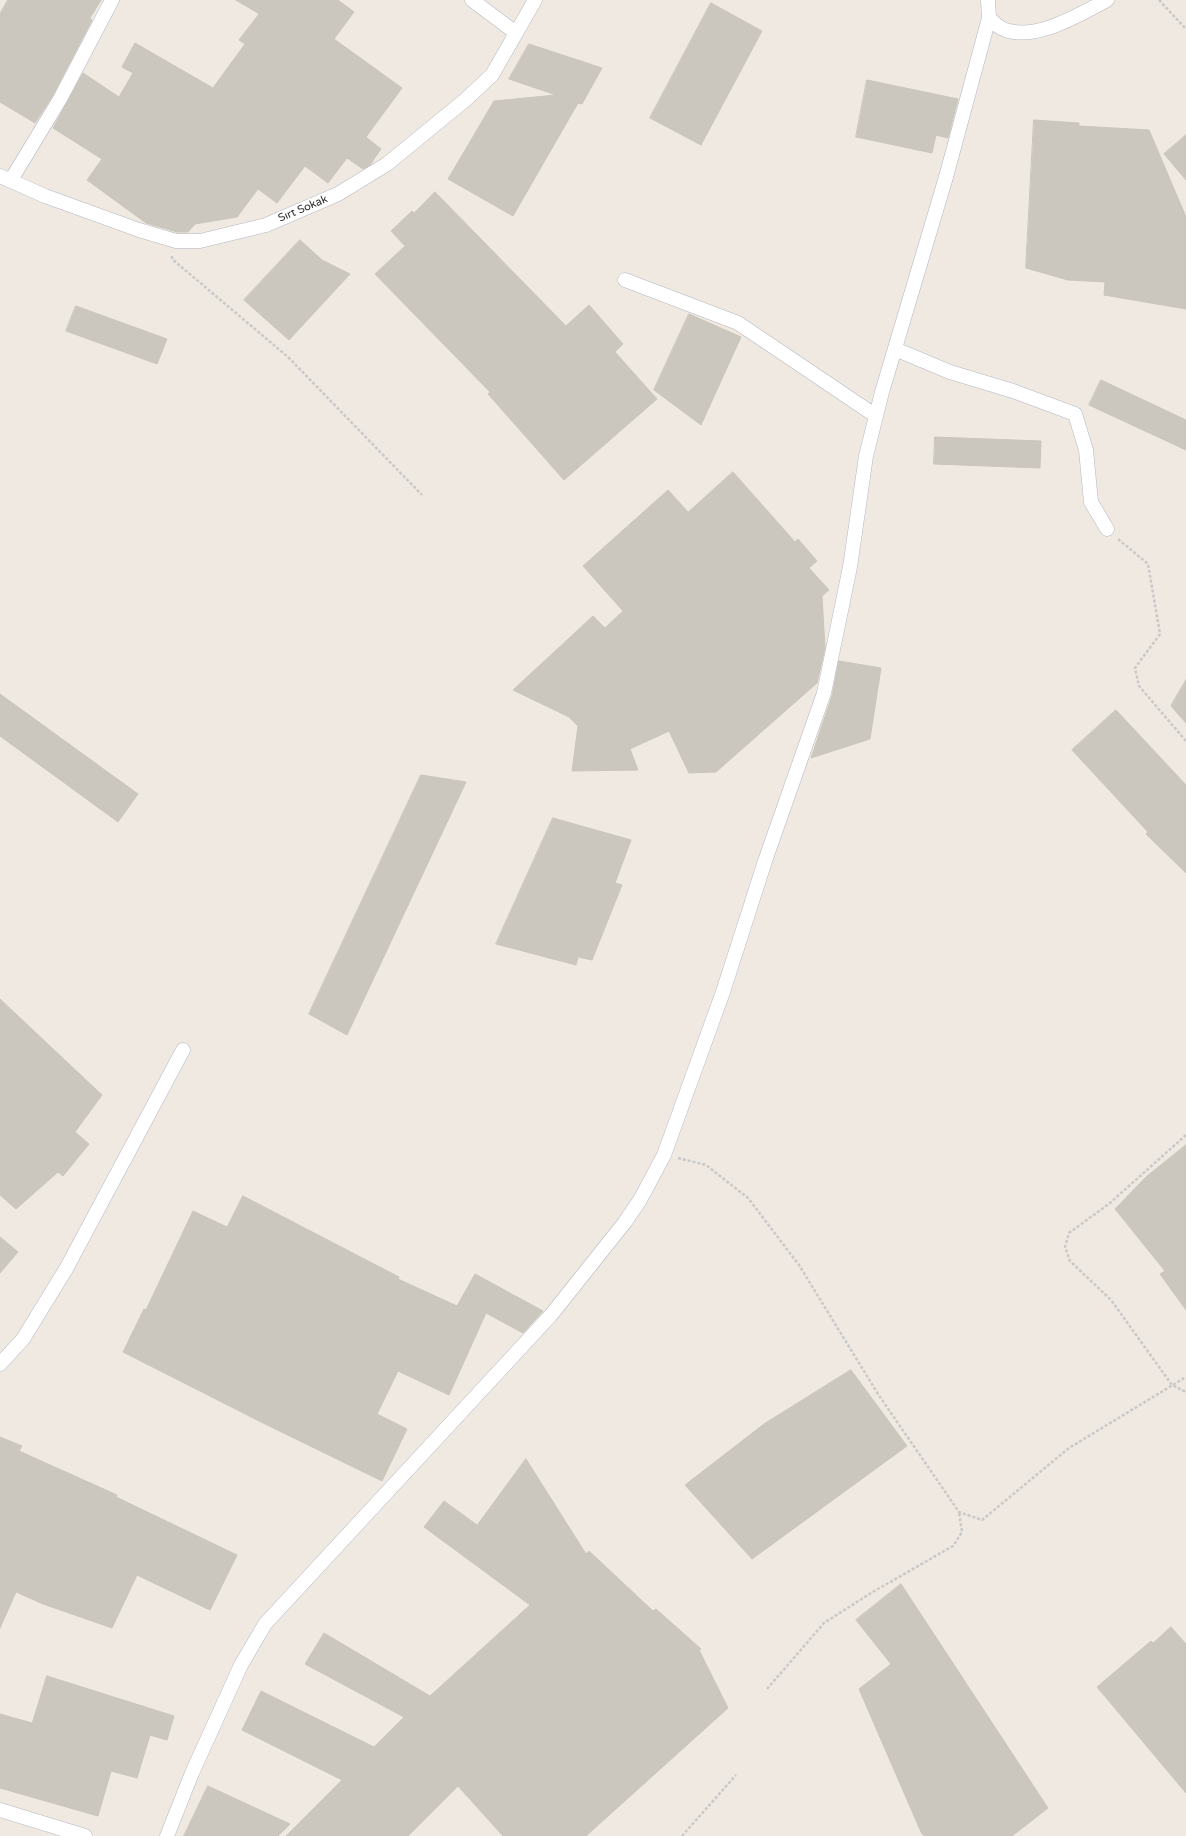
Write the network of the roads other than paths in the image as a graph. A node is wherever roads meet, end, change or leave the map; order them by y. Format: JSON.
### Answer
{"nodes":[{"id":1,"x":112,"y":0,"type":"edge"},
{"id":2,"x":472,"y":0,"type":"edge"},
{"id":3,"x":535,"y":0,"type":"edge"},
{"id":4,"x":988,"y":0,"type":"edge"},
{"id":5,"x":1107,"y":0,"type":"edge"},
{"id":6,"x":989,"y":18,"type":"junction"},
{"id":7,"x":516,"y":33,"type":"junction"},
{"id":8,"x":6,"y":178,"type":"edge"},
{"id":9,"x":625,"y":280,"type":"dead end"},
{"id":10,"x":895,"y":349,"type":"junction"},
{"id":11,"x":876,"y":416,"type":"junction"},
{"id":12,"x":1107,"y":529,"type":"road end"},
{"id":13,"x":183,"y":1050,"type":"dead end"},
{"id":14,"x":0,"y":1364,"type":"edge"},
{"id":15,"x":0,"y":1810,"type":"edge"},
{"id":16,"x":85,"y":1836,"type":"edge"},
{"id":17,"x":166,"y":1836,"type":"edge"}],
"edges":[{"from":1,"to":8,"type":"street"},
{"from":2,"to":7,"type":"street"},
{"from":3,"to":7,"type":"street","name":"Sırt Sokak"},
{"from":4,"to":6,"type":"street"},
{"from":5,"to":6,"type":"street"},
{"from":6,"to":10,"type":"street"},
{"from":7,"to":8,"type":"street","name":"Sırt Sokak"},
{"from":9,"to":11,"type":"street"},
{"from":10,"to":11,"type":"street"},
{"from":10,"to":12,"type":"street"},
{"from":11,"to":17,"type":"street"},
{"from":13,"to":14,"type":"street"},
{"from":15,"to":16,"type":"street"}]}
